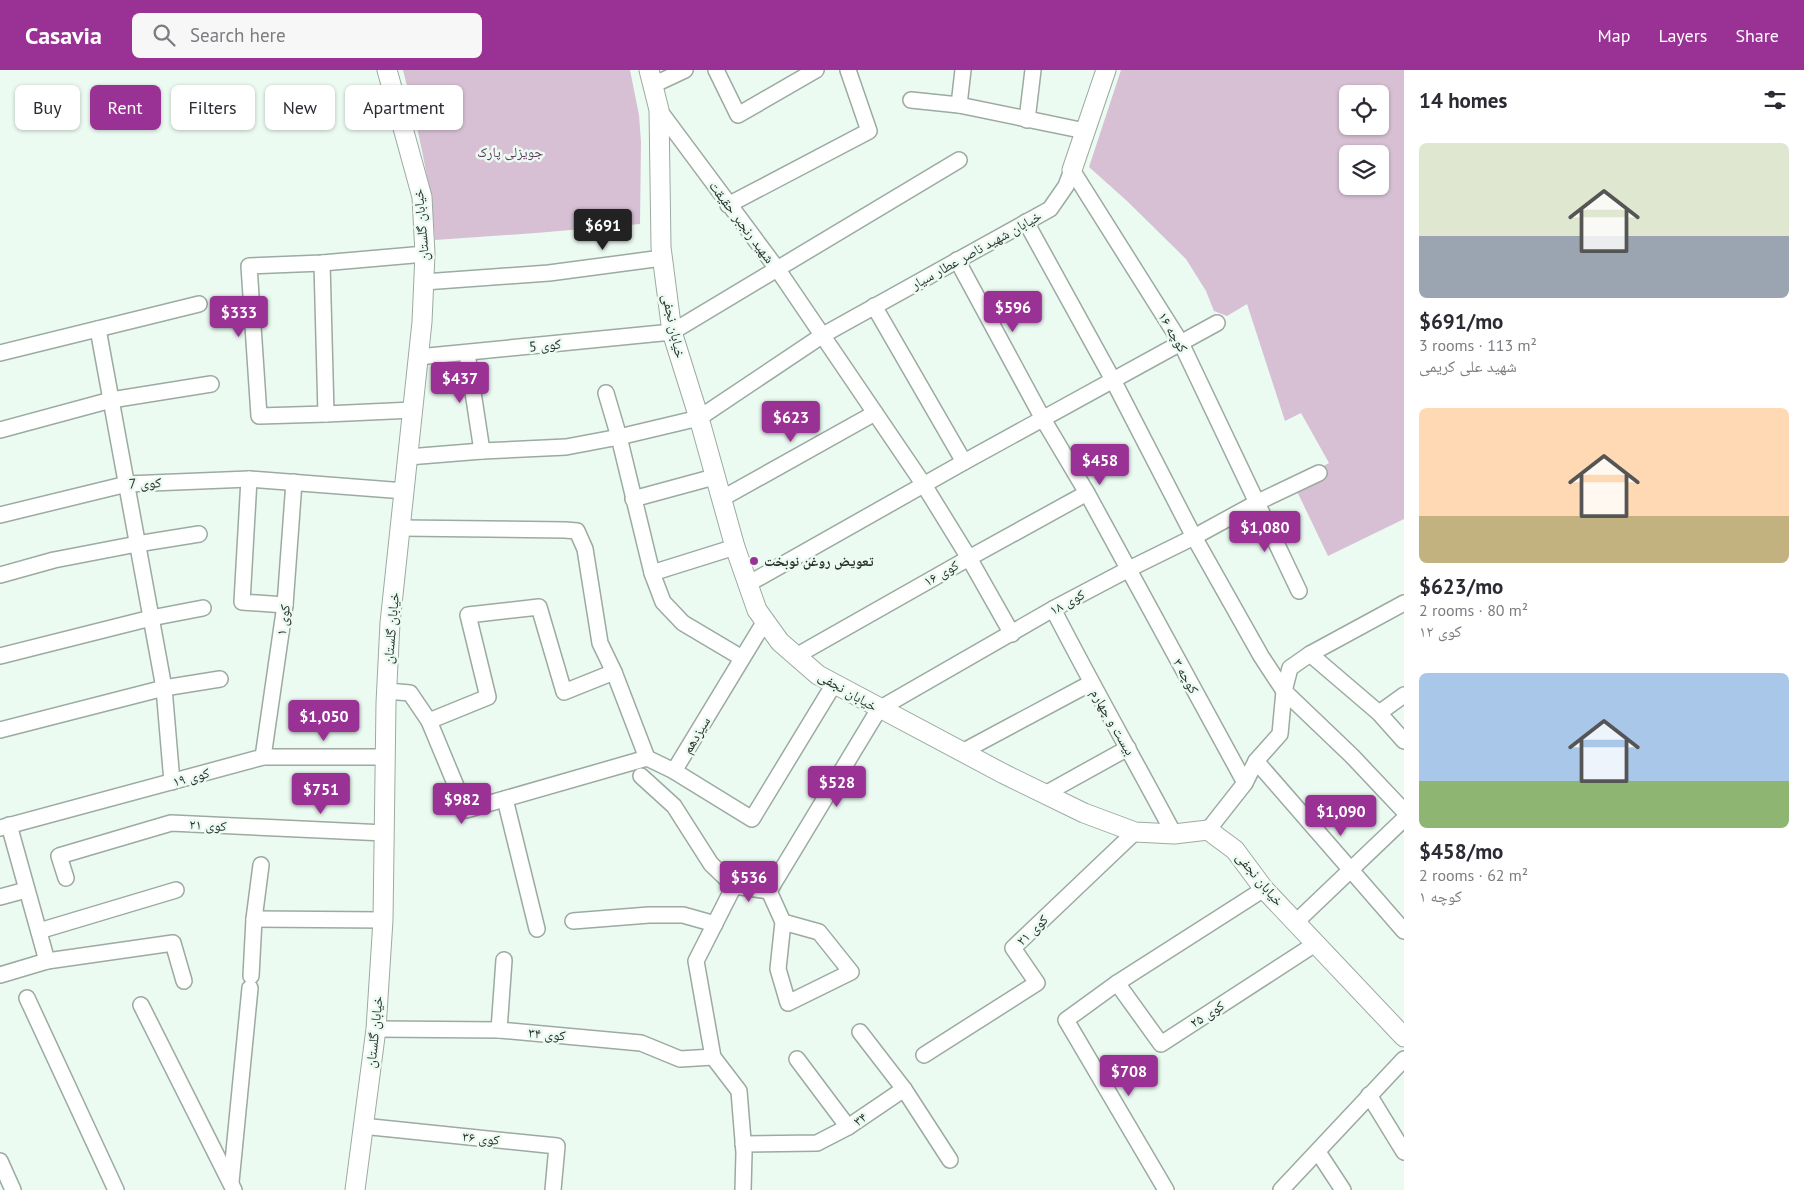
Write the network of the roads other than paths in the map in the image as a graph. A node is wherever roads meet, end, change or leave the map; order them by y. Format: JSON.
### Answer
{"nodes":[{"id":1,"x":387,"y":70,"type":"edge"},
{"id":2,"x":685,"y":70,"type":"edge"},
{"id":3,"x":716,"y":70,"type":"edge"},
{"id":4,"x":816,"y":70,"type":"edge"},
{"id":5,"x":848,"y":70,"type":"edge"},
{"id":6,"x":963,"y":70,"type":"edge"},
{"id":7,"x":1033,"y":70,"type":"edge"},
{"id":8,"x":1106,"y":70,"type":"edge"},
{"id":9,"x":651,"y":78,"type":"edge"},
{"id":10,"x":911,"y":100,"type":"dead end"},
{"id":11,"x":959,"y":106,"type":"junction"},
{"id":12,"x":659,"y":110,"type":"junction"},
{"id":13,"x":1027,"y":120,"type":"junction"},
{"id":14,"x":1085,"y":131,"type":"junction"},
{"id":15,"x":959,"y":160,"type":"dead end"},
{"id":16,"x":1072,"y":170,"type":"junction"},
{"id":17,"x":728,"y":205,"type":"junction"},
{"id":18,"x":1026,"y":222,"type":"junction"},
{"id":19,"x":425,"y":254,"type":"junction"},
{"id":20,"x":662,"y":258,"type":"junction"},
{"id":21,"x":957,"y":260,"type":"junction"},
{"id":22,"x":322,"y":263,"type":"junction"},
{"id":23,"x":778,"y":270,"type":"junction"},
{"id":24,"x":424,"y":282,"type":"junction"},
{"id":25,"x":199,"y":304,"type":"dead end"},
{"id":26,"x":874,"y":306,"type":"junction"},
{"id":27,"x":1217,"y":323,"type":"dead end"},
{"id":28,"x":98,"y":329,"type":"junction"},
{"id":29,"x":672,"y":332,"type":"junction"},
{"id":30,"x":823,"y":335,"type":"junction"},
{"id":31,"x":1181,"y":343,"type":"junction"},
{"id":32,"x":0,"y":353,"type":"edge"},
{"id":33,"x":467,"y":353,"type":"junction"},
{"id":34,"x":418,"y":357,"type":"junction"},
{"id":35,"x":1114,"y":380,"type":"junction"},
{"id":36,"x":210,"y":384,"type":"dead end"},
{"id":37,"x":606,"y":393,"type":"dead end"},
{"id":38,"x":111,"y":400,"type":"junction"},
{"id":39,"x":413,"y":410,"type":"junction"},
{"id":40,"x":876,"y":412,"type":"junction"},
{"id":41,"x":326,"y":414,"type":"junction"},
{"id":42,"x":699,"y":418,"type":"junction"},
{"id":43,"x":1043,"y":419,"type":"junction"},
{"id":44,"x":0,"y":430,"type":"edge"},
{"id":45,"x":619,"y":437,"type":"junction"},
{"id":46,"x":482,"y":451,"type":"junction"},
{"id":47,"x":408,"y":456,"type":"junction"},
{"id":48,"x":964,"y":462,"type":"junction"},
{"id":49,"x":1319,"y":473,"type":"dead end"},
{"id":50,"x":714,"y":477,"type":"junction"},
{"id":51,"x":249,"y":479,"type":"junction"},
{"id":52,"x":294,"y":482,"type":"junction"},
{"id":53,"x":127,"y":484,"type":"junction"},
{"id":54,"x":924,"y":485,"type":"junction"},
{"id":55,"x":405,"y":491,"type":"junction"},
{"id":56,"x":1087,"y":493,"type":"junction"},
{"id":57,"x":634,"y":499,"type":"junction"},
{"id":58,"x":721,"y":499,"type":"junction"},
{"id":59,"x":1258,"y":502,"type":"junction"},
{"id":60,"x":0,"y":515,"type":"edge"},
{"id":61,"x":401,"y":528,"type":"junction"},
{"id":62,"x":199,"y":534,"type":"dead end"},
{"id":63,"x":1194,"y":537,"type":"junction"},
{"id":64,"x":137,"y":544,"type":"junction"},
{"id":65,"x":735,"y":548,"type":"junction"},
{"id":66,"x":969,"y":558,"type":"junction"},
{"id":67,"x":1127,"y":570,"type":"junction"},
{"id":68,"x":652,"y":573,"type":"junction"},
{"id":69,"x":0,"y":576,"type":"edge"},
{"id":70,"x":748,"y":584,"type":"junction"},
{"id":71,"x":1299,"y":591,"type":"dead end"},
{"id":72,"x":1404,"y":603,"type":"edge"},
{"id":73,"x":285,"y":605,"type":"junction"},
{"id":74,"x":203,"y":608,"type":"dead end"},
{"id":75,"x":1053,"y":609,"type":"junction"},
{"id":76,"x":151,"y":618,"type":"junction"},
{"id":77,"x":765,"y":621,"type":"junction"},
{"id":78,"x":1012,"y":634,"type":"junction"},
{"id":79,"x":1310,"y":654,"type":"junction"},
{"id":80,"x":0,"y":656,"type":"edge"},
{"id":81,"x":796,"y":656,"type":"junction"},
{"id":82,"x":742,"y":658,"type":"junction"},
{"id":83,"x":614,"y":672,"type":"junction"},
{"id":84,"x":220,"y":679,"type":"dead end"},
{"id":85,"x":1091,"y":683,"type":"junction"},
{"id":86,"x":834,"y":684,"type":"junction"},
{"id":87,"x":164,"y":688,"type":"junction"},
{"id":88,"x":387,"y":691,"type":"junction"},
{"id":89,"x":1284,"y":691,"type":"junction"},
{"id":90,"x":1404,"y":695,"type":"edge"},
{"id":91,"x":879,"y":709,"type":"junction"},
{"id":92,"x":1380,"y":713,"type":"junction"},
{"id":93,"x":429,"y":721,"type":"junction"},
{"id":94,"x":0,"y":730,"type":"edge"},
{"id":95,"x":1404,"y":741,"type":"edge"},
{"id":96,"x":1128,"y":748,"type":"junction"},
{"id":97,"x":962,"y":752,"type":"junction"},
{"id":98,"x":263,"y":757,"type":"junction"},
{"id":99,"x":386,"y":757,"type":"junction"},
{"id":100,"x":648,"y":758,"type":"junction"},
{"id":101,"x":1256,"y":761,"type":"junction"},
{"id":102,"x":674,"y":771,"type":"junction"},
{"id":103,"x":641,"y":776,"type":"dead end"},
{"id":104,"x":172,"y":782,"type":"junction"},
{"id":105,"x":1245,"y":782,"type":"junction"},
{"id":106,"x":1045,"y":794,"type":"junction"},
{"id":107,"x":505,"y":799,"type":"junction"},
{"id":108,"x":1404,"y":811,"type":"edge"},
{"id":109,"x":1404,"y":819,"type":"edge"},
{"id":110,"x":4,"y":826,"type":"edge"},
{"id":111,"x":1208,"y":830,"type":"junction"},
{"id":112,"x":1135,"y":832,"type":"junction"},
{"id":113,"x":384,"y":833,"type":"junction"},
{"id":114,"x":1174,"y":834,"type":"junction"},
{"id":115,"x":261,"y":865,"type":"dead end"},
{"id":116,"x":1350,"y":870,"type":"junction"},
{"id":117,"x":66,"y":878,"type":"dead end"},
{"id":118,"x":734,"y":886,"type":"junction"},
{"id":119,"x":1264,"y":889,"type":"junction"},
{"id":120,"x":26,"y":890,"type":"junction"},
{"id":121,"x":176,"y":890,"type":"dead end"},
{"id":122,"x":769,"y":891,"type":"junction"},
{"id":123,"x":0,"y":897,"type":"edge"},
{"id":124,"x":254,"y":919,"type":"junction"},
{"id":125,"x":384,"y":920,"type":"junction"},
{"id":126,"x":573,"y":921,"type":"dead end"},
{"id":127,"x":783,"y":922,"type":"junction"},
{"id":128,"x":1296,"y":922,"type":"junction"},
{"id":129,"x":715,"y":924,"type":"junction"},
{"id":130,"x":537,"y":928,"type":"dead end"},
{"id":131,"x":39,"y":931,"type":"junction"},
{"id":132,"x":1404,"y":932,"type":"edge"},
{"id":133,"x":1315,"y":944,"type":"junction"},
{"id":134,"x":504,"y":960,"type":"dead end"},
{"id":135,"x":47,"y":961,"type":"junction"},
{"id":136,"x":0,"y":975,"type":"edge"},
{"id":137,"x":184,"y":981,"type":"dead end"},
{"id":138,"x":1117,"y":983,"type":"junction"},
{"id":139,"x":28,"y":998,"type":"dead end"},
{"id":140,"x":141,"y":1005,"type":"dead end"},
{"id":141,"x":376,"y":1030,"type":"junction"},
{"id":142,"x":499,"y":1030,"type":"junction"},
{"id":143,"x":860,"y":1032,"type":"dead end"},
{"id":144,"x":1404,"y":1037,"type":"edge"},
{"id":145,"x":924,"y":1055,"type":"dead end"},
{"id":146,"x":713,"y":1057,"type":"junction"},
{"id":147,"x":797,"y":1059,"type":"dead end"},
{"id":148,"x":1404,"y":1059,"type":"edge"},
{"id":149,"x":904,"y":1089,"type":"junction"},
{"id":150,"x":1369,"y":1095,"type":"junction"},
{"id":151,"x":362,"y":1126,"type":"junction"},
{"id":152,"x":848,"y":1127,"type":"junction"},
{"id":153,"x":743,"y":1144,"type":"junction"},
{"id":154,"x":1318,"y":1152,"type":"junction"},
{"id":155,"x":1404,"y":1152,"type":"edge"},
{"id":156,"x":0,"y":1160,"type":"edge"},
{"id":157,"x":950,"y":1160,"type":"dead end"},
{"id":158,"x":232,"y":1186,"type":"edge"},
{"id":159,"x":13,"y":1190,"type":"edge"},
{"id":160,"x":116,"y":1190,"type":"edge"},
{"id":161,"x":355,"y":1190,"type":"edge"},
{"id":162,"x":552,"y":1190,"type":"edge"},
{"id":163,"x":743,"y":1190,"type":"edge"},
{"id":164,"x":1166,"y":1190,"type":"edge"},
{"id":165,"x":1281,"y":1190,"type":"edge"},
{"id":166,"x":1343,"y":1190,"type":"edge"}],
"edges":[{"from":1,"to":19,"type":"street","name":"خیابان گلستان"},
{"from":2,"to":9,"type":"street"},
{"from":3,"to":4,"type":"street"},
{"from":5,"to":17,"type":"street"},
{"from":6,"to":11,"type":"street"},
{"from":7,"to":13,"type":"street"},
{"from":8,"to":14,"type":"street","name":"خیابان شهید ناصر عطار سیار"},
{"from":9,"to":12,"type":"street","name":"خیابان نجفی"},
{"from":10,"to":11,"type":"street"},
{"from":11,"to":13,"type":"street"},
{"from":12,"to":17,"type":"street","name":"شهید رنجبر حقیقت"},
{"from":12,"to":20,"type":"street","name":"خیابان نجفی"},
{"from":13,"to":14,"type":"street"},
{"from":14,"to":16,"type":"street","name":"خیابان شهید ناصر عطار سیار"},
{"from":15,"to":23,"type":"street"},
{"from":16,"to":18,"type":"street","name":"خیابان شهید ناصر عطار سیار"},
{"from":16,"to":31,"type":"street","name":"کوچه ۱۶"},
{"from":17,"to":23,"type":"street","name":"شهید رنجبر حقیقت"},
{"from":18,"to":21,"type":"street","name":"خیابان شهید ناصر عطار سیار"},
{"from":18,"to":35,"type":"street"},
{"from":19,"to":22,"type":"street"},
{"from":19,"to":24,"type":"street","name":"خیابان گلستان"},
{"from":20,"to":24,"type":"street"},
{"from":20,"to":29,"type":"street","name":"خیابان نجفی"},
{"from":21,"to":26,"type":"street","name":"خیابان شهید ناصر عطار سیار"},
{"from":21,"to":43,"type":"street","name":"کوچه ۳"},
{"from":22,"to":41,"type":"street"},
{"from":22,"to":41,"type":"street"},
{"from":23,"to":29,"type":"street"},
{"from":23,"to":30,"type":"street","name":"شهید رنجبر حقیقت"},
{"from":24,"to":34,"type":"street","name":"خیابان گلستان"},
{"from":25,"to":28,"type":"street"},
{"from":26,"to":30,"type":"street","name":"خیابان شهید ناصر عطار سیار"},
{"from":26,"to":48,"type":"street"},
{"from":27,"to":31,"type":"street"},
{"from":28,"to":32,"type":"street"},
{"from":28,"to":38,"type":"street"},
{"from":29,"to":33,"type":"street","name":"کوی 5"},
{"from":29,"to":42,"type":"street","name":"خیابان نجفی"},
{"from":30,"to":40,"type":"street","name":"شهید رنجبر حقیقت"},
{"from":30,"to":42,"type":"street","name":"خیابان شهید ناصر عطار سیار"},
{"from":31,"to":35,"type":"street"},
{"from":31,"to":59,"type":"street","name":"کوچه ۱۶"},
{"from":33,"to":34,"type":"street","name":"کوی 5"},
{"from":33,"to":46,"type":"street"},
{"from":34,"to":39,"type":"street","name":"خیابان گلستان"},
{"from":35,"to":43,"type":"street"},
{"from":35,"to":63,"type":"street"},
{"from":36,"to":38,"type":"street"},
{"from":37,"to":45,"type":"street"},
{"from":38,"to":44,"type":"street"},
{"from":38,"to":53,"type":"street"},
{"from":39,"to":41,"type":"street"},
{"from":39,"to":47,"type":"street","name":"خیابان گلستان"},
{"from":40,"to":54,"type":"street","name":"شهید رنجبر حقیقت"},
{"from":40,"to":58,"type":"street"},
{"from":42,"to":45,"type":"street"},
{"from":42,"to":50,"type":"street","name":"خیابان نجفی"},
{"from":43,"to":48,"type":"street"},
{"from":43,"to":56,"type":"street","name":"کوچه ۳"},
{"from":45,"to":46,"type":"street"},
{"from":45,"to":57,"type":"street"},
{"from":46,"to":47,"type":"street"},
{"from":47,"to":55,"type":"street","name":"خیابان گلستان"},
{"from":48,"to":54,"type":"street"},
{"from":49,"to":59,"type":"street","name":"کوی ۱۸"},
{"from":50,"to":57,"type":"street"},
{"from":50,"to":58,"type":"street","name":"خیابان نجفی"},
{"from":51,"to":52,"type":"street","name":"کوی 7"},
{"from":51,"to":53,"type":"street","name":"کوی 7"},
{"from":51,"to":73,"type":"street"},
{"from":52,"to":55,"type":"street","name":"کوی 7"},
{"from":52,"to":73,"type":"street","name":"کوی ۱"},
{"from":53,"to":60,"type":"street","name":"کوی 7"},
{"from":53,"to":64,"type":"street"},
{"from":54,"to":66,"type":"street","name":"شهید رنجبر حقیقت"},
{"from":54,"to":70,"type":"street"},
{"from":55,"to":61,"type":"street","name":"خیابان گلستان"},
{"from":56,"to":66,"type":"street","name":"کوی ۱۶"},
{"from":56,"to":67,"type":"street","name":"کوچه ۳"},
{"from":57,"to":68,"type":"street"},
{"from":58,"to":65,"type":"street","name":"خیابان نجفی"},
{"from":59,"to":63,"type":"street","name":"کوی ۱۸"},
{"from":59,"to":71,"type":"street","name":"کوچه ۱۶"},
{"from":61,"to":83,"type":"street"},
{"from":61,"to":88,"type":"street","name":"خیابان گلستان"},
{"from":62,"to":64,"type":"street"},
{"from":63,"to":67,"type":"street","name":"کوی ۱۸"},
{"from":63,"to":89,"type":"street"},
{"from":64,"to":69,"type":"street"},
{"from":64,"to":76,"type":"street"},
{"from":65,"to":68,"type":"street"},
{"from":65,"to":70,"type":"street","name":"خیابان نجفی"},
{"from":66,"to":78,"type":"street","name":"شهید رنجبر حقیقت"},
{"from":66,"to":81,"type":"street","name":"کوی ۱۶"},
{"from":67,"to":75,"type":"street","name":"کوی ۱۸"},
{"from":67,"to":105,"type":"street","name":"کوچه ۳"},
{"from":68,"to":82,"type":"street"},
{"from":70,"to":77,"type":"street","name":"خیابان نجفی"},
{"from":72,"to":79,"type":"street"},
{"from":73,"to":98,"type":"street","name":"کوی ۱"},
{"from":74,"to":76,"type":"street"},
{"from":75,"to":78,"type":"street","name":"کوی ۱۸"},
{"from":75,"to":85,"type":"street","name":"بیست و چهارم"},
{"from":76,"to":80,"type":"street"},
{"from":76,"to":87,"type":"street"},
{"from":77,"to":81,"type":"street","name":"خیابان نجفی"},
{"from":77,"to":82,"type":"street","name":"سیزدهم"},
{"from":78,"to":91,"type":"street","name":"کوی ۱۸"},
{"from":79,"to":89,"type":"street"},
{"from":79,"to":92,"type":"street"},
{"from":81,"to":86,"type":"street","name":"خیابان نجفی"},
{"from":82,"to":102,"type":"street","name":"سیزدهم"},
{"from":83,"to":93,"type":"street"},
{"from":83,"to":100,"type":"street"},
{"from":84,"to":87,"type":"street"},
{"from":85,"to":96,"type":"street","name":"بیست و چهارم"},
{"from":85,"to":97,"type":"street"},
{"from":86,"to":91,"type":"street","name":"خیابان نجفی"},
{"from":86,"to":102,"type":"street"},
{"from":87,"to":94,"type":"street"},
{"from":87,"to":104,"type":"street"},
{"from":88,"to":93,"type":"street"},
{"from":88,"to":99,"type":"street","name":"خیابان گلستان"},
{"from":89,"to":101,"type":"street"},
{"from":89,"to":108,"type":"street"},
{"from":90,"to":92,"type":"street"},
{"from":91,"to":97,"type":"street","name":"خیابان نجفی"},
{"from":91,"to":122,"type":"street"},
{"from":92,"to":95,"type":"street"},
{"from":93,"to":107,"type":"street"},
{"from":96,"to":106,"type":"street"},
{"from":96,"to":114,"type":"street","name":"بیست و چهارم"},
{"from":97,"to":106,"type":"street","name":"خیابان نجفی"},
{"from":98,"to":99,"type":"street","name":"کوی ۱۹"},
{"from":98,"to":104,"type":"street","name":"کوی ۱۹"},
{"from":99,"to":113,"type":"street","name":"خیابان گلستان"},
{"from":100,"to":102,"type":"street"},
{"from":100,"to":107,"type":"street"},
{"from":101,"to":105,"type":"street"},
{"from":101,"to":116,"type":"street"},
{"from":103,"to":118,"type":"street"},
{"from":104,"to":110,"type":"street","name":"کوی ۱۹"},
{"from":105,"to":111,"type":"street"},
{"from":106,"to":112,"type":"street","name":"خیابان نجفی"},
{"from":107,"to":130,"type":"street"},
{"from":109,"to":116,"type":"street"},
{"from":110,"to":120,"type":"street"},
{"from":111,"to":114,"type":"street","name":"خیابان نجفی"},
{"from":111,"to":119,"type":"street","name":"خیابان نجفی"},
{"from":112,"to":114,"type":"street","name":"خیابان نجفی"},
{"from":112,"to":145,"type":"street","name":"کوی ۲۱"},
{"from":113,"to":117,"type":"street","name":"کوی ۲۱"},
{"from":113,"to":125,"type":"street","name":"خیابان گلستان"},
{"from":115,"to":124,"type":"street"},
{"from":116,"to":128,"type":"street"},
{"from":116,"to":132,"type":"street"},
{"from":118,"to":122,"type":"street"},
{"from":118,"to":129,"type":"street"},
{"from":119,"to":128,"type":"street","name":"خیابان نجفی"},
{"from":119,"to":138,"type":"street"},
{"from":120,"to":123,"type":"street"},
{"from":120,"to":131,"type":"street"},
{"from":121,"to":131,"type":"street"},
{"from":122,"to":127,"type":"street"},
{"from":124,"to":125,"type":"street"},
{"from":124,"to":158,"type":"street"},
{"from":125,"to":141,"type":"street","name":"خیابان گلستان"},
{"from":126,"to":129,"type":"street"},
{"from":127,"to":127,"type":"street"},
{"from":128,"to":133,"type":"street","name":"خیابان نجفی"},
{"from":129,"to":146,"type":"street"},
{"from":131,"to":135,"type":"street"},
{"from":133,"to":138,"type":"street","name":"کوی ۲۵"},
{"from":133,"to":144,"type":"street","name":"خیابان نجفی"},
{"from":134,"to":142,"type":"street"},
{"from":135,"to":136,"type":"street"},
{"from":135,"to":137,"type":"street"},
{"from":138,"to":164,"type":"street"},
{"from":139,"to":160,"type":"street"},
{"from":140,"to":158,"type":"street"},
{"from":141,"to":142,"type":"street","name":"کوی ۳۴"},
{"from":141,"to":151,"type":"street","name":"خیابان گلستان"},
{"from":142,"to":146,"type":"street","name":"کوی ۳۴"},
{"from":143,"to":149,"type":"street"},
{"from":146,"to":153,"type":"street"},
{"from":147,"to":152,"type":"street"},
{"from":148,"to":150,"type":"street"},
{"from":149,"to":152,"type":"street","name":"۳۴"},
{"from":149,"to":157,"type":"street"},
{"from":150,"to":154,"type":"street"},
{"from":150,"to":155,"type":"street"},
{"from":151,"to":161,"type":"street","name":"خیابان گلستان"},
{"from":151,"to":162,"type":"street","name":"کوی ۳۶"},
{"from":152,"to":153,"type":"street","name":"۳۴"},
{"from":153,"to":163,"type":"street"},
{"from":154,"to":165,"type":"street"},
{"from":154,"to":166,"type":"street"},
{"from":156,"to":159,"type":"street"}]}
